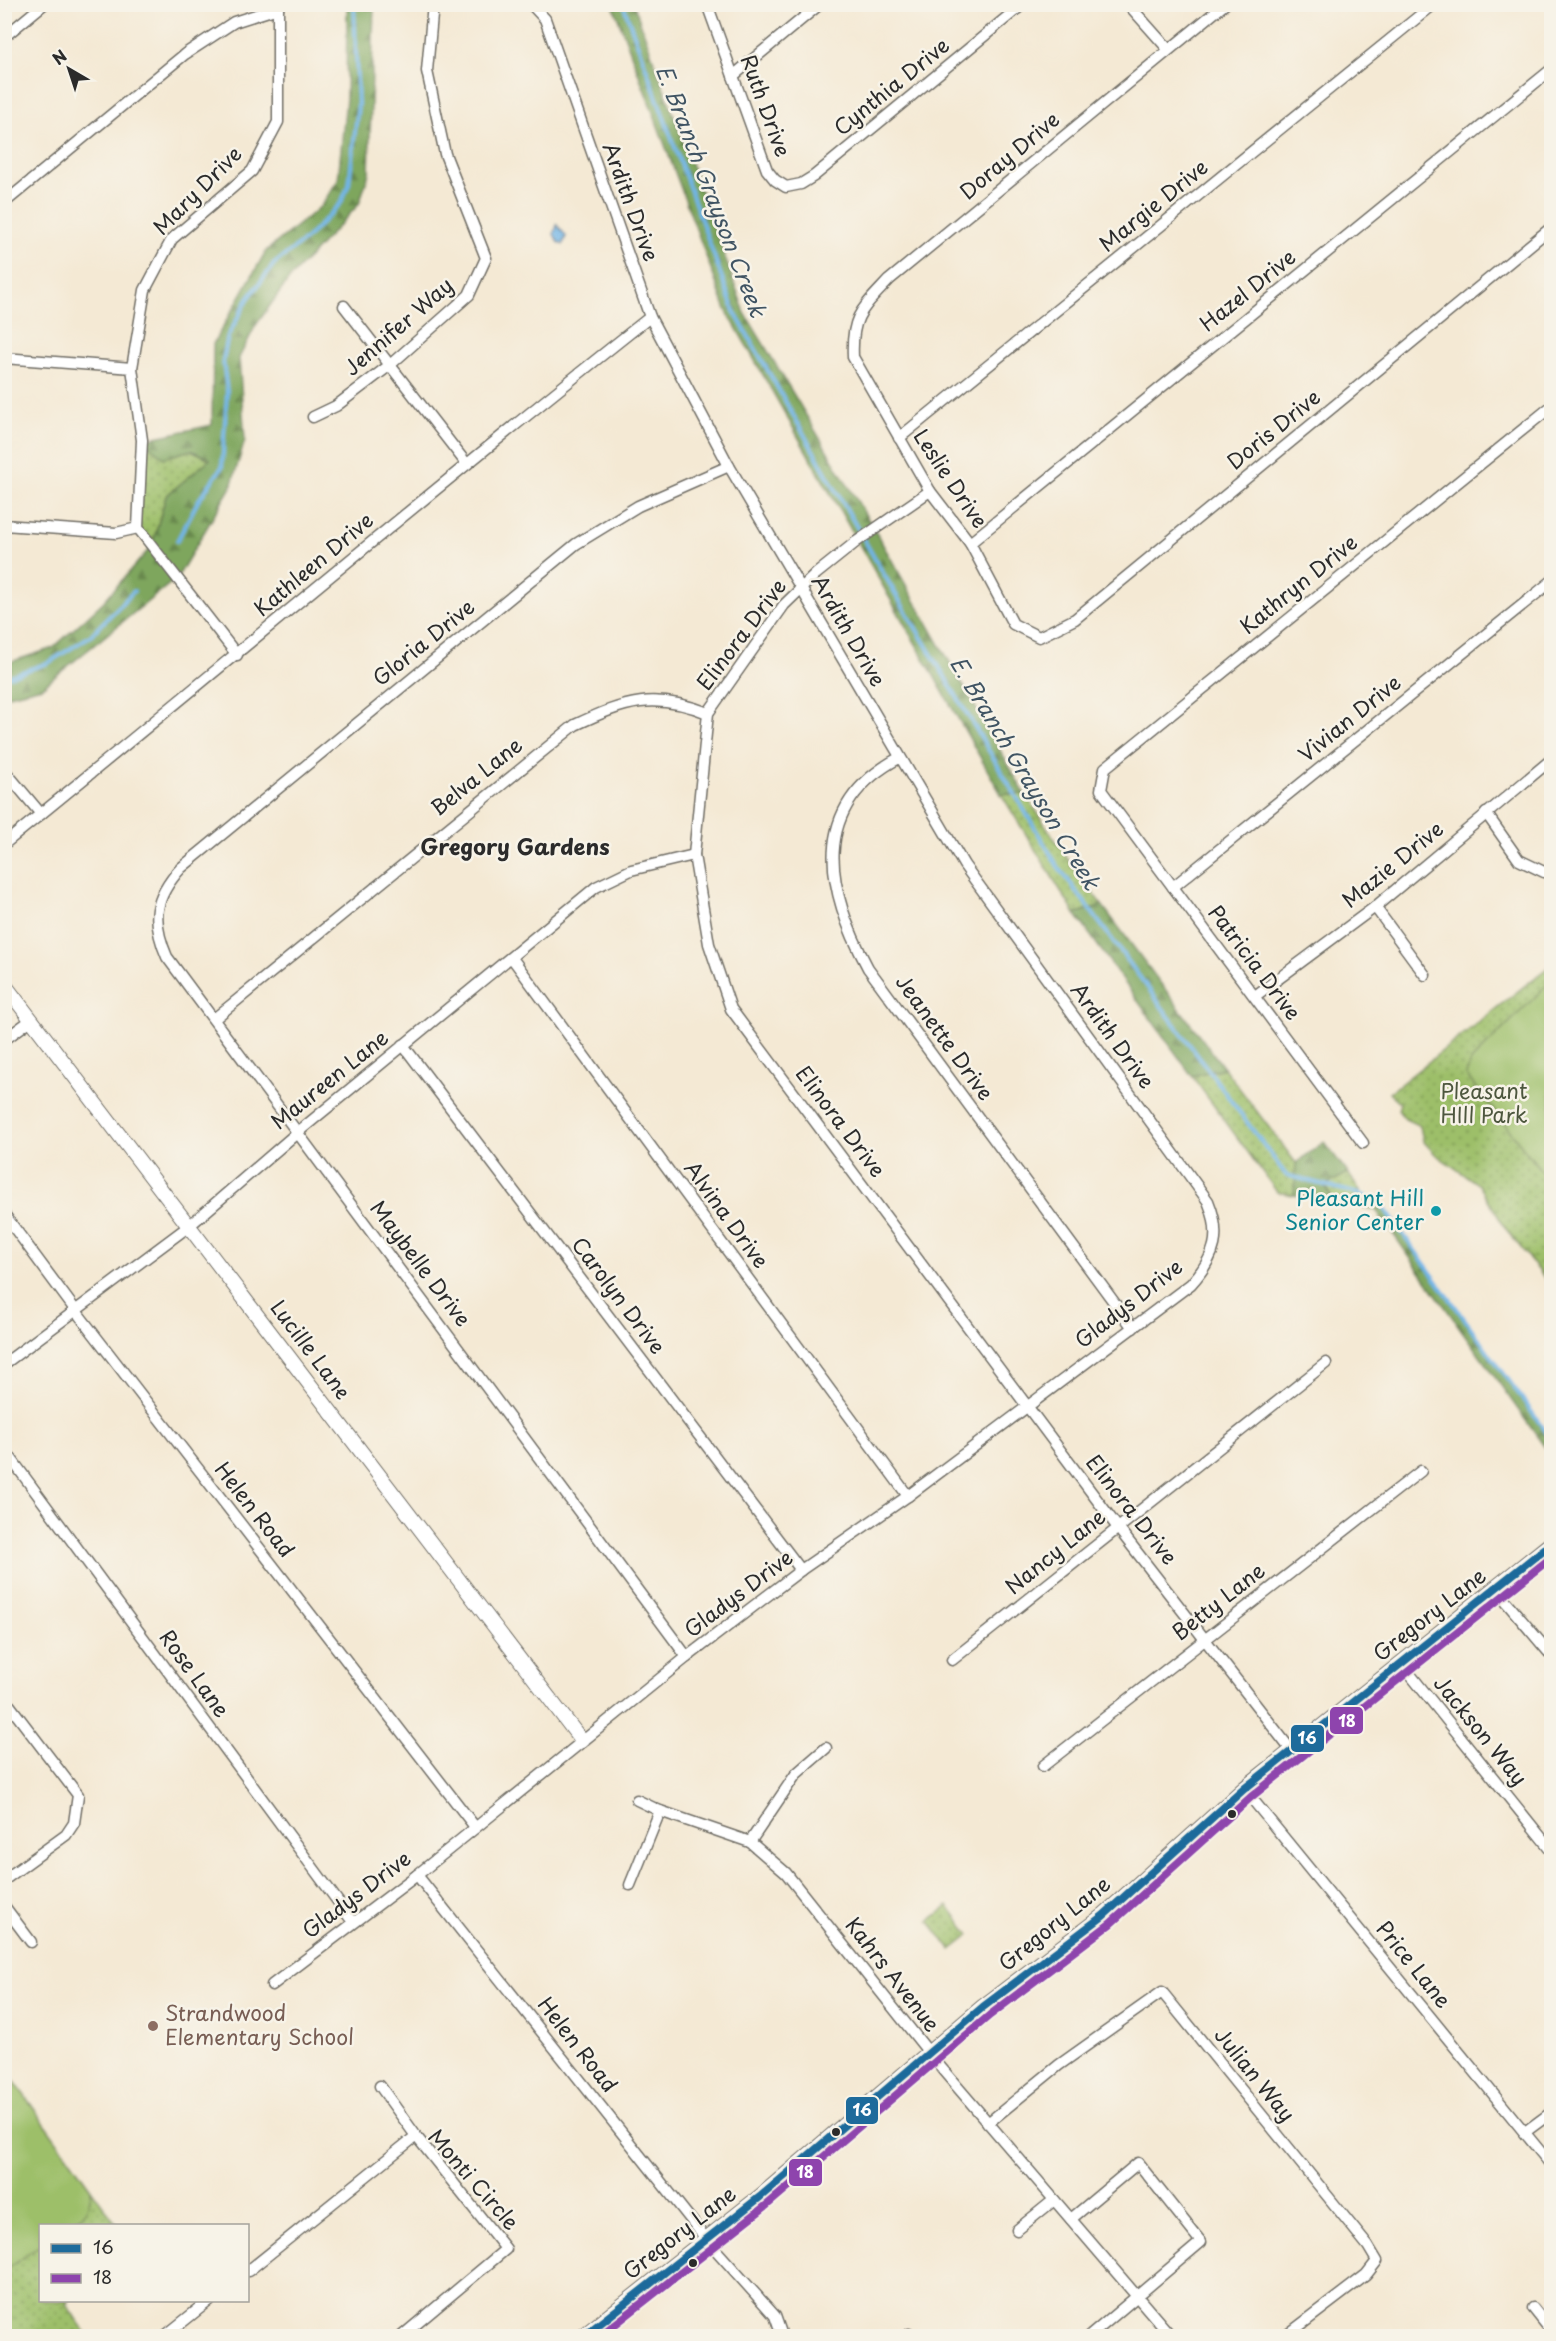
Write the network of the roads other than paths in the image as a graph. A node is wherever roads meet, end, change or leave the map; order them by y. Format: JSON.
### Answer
{"nodes":[{"id":1,"x":44,"y":4,"type":"edge"},
{"id":2,"x":433,"y":4,"type":"edge"},
{"id":3,"x":531,"y":4,"type":"edge"},
{"id":4,"x":707,"y":4,"type":"edge"},
{"id":5,"x":820,"y":4,"type":"edge"},
{"id":6,"x":1023,"y":4,"type":"edge"},
{"id":7,"x":1128,"y":4,"type":"edge"},
{"id":8,"x":1225,"y":4,"type":"edge"},
{"id":9,"x":1434,"y":4,"type":"edge"},
{"id":10,"x":278,"y":6,"type":"edge"},
{"id":11,"x":4,"y":37,"type":"edge"},
{"id":12,"x":1168,"y":50,"type":"junction"},
{"id":13,"x":1551,"y":69,"type":"edge"},
{"id":14,"x":734,"y":76,"type":"junction"},
{"id":15,"x":814,"y":176,"type":"joint"},
{"id":16,"x":4,"y":203,"type":"edge"},
{"id":17,"x":1551,"y":227,"type":"edge"},
{"id":18,"x":344,"y":306,"type":"dead end"},
{"id":19,"x":650,"y":317,"type":"junction"},
{"id":20,"x":853,"y":357,"type":"joint"},
{"id":21,"x":4,"y":358,"type":"edge"},
{"id":22,"x":390,"y":365,"type":"junction"},
{"id":23,"x":132,"y":368,"type":"junction"},
{"id":24,"x":1551,"y":406,"type":"edge"},
{"id":25,"x":313,"y":417,"type":"dead end"},
{"id":26,"x":899,"y":438,"type":"junction"},
{"id":27,"x":466,"y":463,"type":"junction"},
{"id":28,"x":729,"y":466,"type":"junction"},
{"id":29,"x":930,"y":491,"type":"junction"},
{"id":30,"x":4,"y":525,"type":"edge"},
{"id":31,"x":138,"y":528,"type":"junction"},
{"id":32,"x":970,"y":543,"type":"junction"},
{"id":33,"x":1551,"y":581,"type":"edge"},
{"id":34,"x":801,"y":588,"type":"junction"},
{"id":35,"x":1013,"y":624,"type":"joint"},
{"id":36,"x":237,"y":655,"type":"junction"},
{"id":37,"x":708,"y":713,"type":"junction"},
{"id":38,"x":899,"y":758,"type":"junction"},
{"id":39,"x":1551,"y":759,"type":"edge"},
{"id":40,"x":4,"y":770,"type":"edge"},
{"id":41,"x":1114,"y":807,"type":"joint"},
{"id":42,"x":1486,"y":813,"type":"junction"},
{"id":43,"x":41,"y":814,"type":"junction"},
{"id":44,"x":4,"y":844,"type":"edge"},
{"id":45,"x":694,"y":855,"type":"junction"},
{"id":46,"x":1544,"y":872,"type":"dead end"},
{"id":47,"x":167,"y":884,"type":"joint"},
{"id":48,"x":1173,"y":887,"type":"junction"},
{"id":49,"x":1375,"y":907,"type":"junction"},
{"id":50,"x":512,"y":958,"type":"junction"},
{"id":51,"x":1425,"y":975,"type":"dead end"},
{"id":52,"x":4,"y":984,"type":"edge"},
{"id":53,"x":1255,"y":996,"type":"junction"},
{"id":54,"x":214,"y":1019,"type":"junction"},
{"id":55,"x":31,"y":1020,"type":"junction"},
{"id":56,"x":4,"y":1040,"type":"edge"},
{"id":57,"x":404,"y":1046,"type":"junction"},
{"id":58,"x":298,"y":1132,"type":"junction"},
{"id":59,"x":1363,"y":1143,"type":"dead end"},
{"id":60,"x":4,"y":1214,"type":"edge"},
{"id":61,"x":189,"y":1226,"type":"junction"},
{"id":62,"x":1217,"y":1230,"type":"joint"},
{"id":63,"x":76,"y":1311,"type":"junction"},
{"id":64,"x":1133,"y":1328,"type":"junction"},
{"id":65,"x":1326,"y":1363,"type":"dead end"},
{"id":66,"x":4,"y":1364,"type":"edge"},
{"id":67,"x":1026,"y":1406,"type":"junction"},
{"id":68,"x":4,"y":1449,"type":"edge"},
{"id":69,"x":1421,"y":1471,"type":"dead end"},
{"id":70,"x":908,"y":1496,"type":"junction"},
{"id":71,"x":1118,"y":1528,"type":"junction"},
{"id":72,"x":1551,"y":1543,"type":"edge"},
{"id":73,"x":801,"y":1570,"type":"junction"},
{"id":74,"x":1496,"y":1590,"type":"junction"},
{"id":75,"x":1205,"y":1637,"type":"junction"},
{"id":76,"x":1551,"y":1656,"type":"edge"},
{"id":77,"x":687,"y":1658,"type":"junction"},
{"id":78,"x":952,"y":1660,"type":"dead end"},
{"id":79,"x":1401,"y":1664,"type":"junction"},
{"id":80,"x":4,"y":1698,"type":"edge"},
{"id":81,"x":582,"y":1741,"type":"junction"},
{"id":82,"x":826,"y":1748,"type":"dead end"},
{"id":83,"x":1292,"y":1750,"type":"junction"},
{"id":84,"x":1043,"y":1767,"type":"dead end"},
{"id":85,"x":1244,"y":1789,"type":"junction"},
{"id":86,"x":637,"y":1800,"type":"dead end"},
{"id":87,"x":660,"y":1811,"type":"junction"},
{"id":88,"x":475,"y":1827,"type":"junction"},
{"id":89,"x":750,"y":1842,"type":"junction"},
{"id":90,"x":1551,"y":1851,"type":"edge"},
{"id":91,"x":417,"y":1875,"type":"junction"},
{"id":92,"x":4,"y":1880,"type":"edge"},
{"id":93,"x":630,"y":1885,"type":"dead end"},
{"id":94,"x":4,"y":1906,"type":"edge"},
{"id":95,"x":352,"y":1922,"type":"junction"},
{"id":96,"x":31,"y":1942,"type":"dead end"},
{"id":97,"x":272,"y":1985,"type":"dead end"},
{"id":98,"x":929,"y":2053,"type":"junction"},
{"id":99,"x":380,"y":2086,"type":"dead end"},
{"id":100,"x":1551,"y":2112,"type":"edge"},
{"id":101,"x":988,"y":2122,"type":"junction"},
{"id":102,"x":1525,"y":2132,"type":"junction"},
{"id":103,"x":416,"y":2136,"type":"junction"},
{"id":104,"x":1551,"y":2166,"type":"edge"},
{"id":105,"x":1053,"y":2200,"type":"junction"},
{"id":106,"x":1071,"y":2219,"type":"junction"},
{"id":107,"x":1017,"y":2230,"type":"dead end"},
{"id":108,"x":707,"y":2240,"type":"junction"},
{"id":109,"x":249,"y":2270,"type":"edge"},
{"id":110,"x":1137,"y":2298,"type":"junction"},
{"id":111,"x":209,"y":2302,"type":"edge"},
{"id":112,"x":1533,"y":2308,"type":"dead end"},
{"id":113,"x":1551,"y":2332,"type":"edge"},
{"id":114,"x":165,"y":2337,"type":"edge"},
{"id":115,"x":402,"y":2337,"type":"edge"},
{"id":116,"x":584,"y":2337,"type":"edge"},
{"id":117,"x":782,"y":2337,"type":"edge"},
{"id":118,"x":1090,"y":2337,"type":"edge"},
{"id":119,"x":1171,"y":2337,"type":"edge"},
{"id":120,"x":1286,"y":2337,"type":"edge"}],
"edges":[{"from":1,"to":11,"type":"street"},
{"from":2,"to":22,"type":"street","name":"Jennifer Way"},
{"from":3,"to":19,"type":"street","name":"Ardith Drive"},
{"from":4,"to":14,"type":"street","name":"Ruth Drive"},
{"from":5,"to":14,"type":"street"},
{"from":6,"to":15,"type":"street","name":"Cynthia Drive"},
{"from":7,"to":12,"type":"street"},
{"from":8,"to":12,"type":"street","name":"Doray Drive"},
{"from":9,"to":26,"type":"street","name":"Margie Drive"},
{"from":10,"to":16,"type":"street"},
{"from":10,"to":23,"type":"street","name":"Mary Drive"},
{"from":12,"to":20,"type":"street","name":"Doray Drive"},
{"from":13,"to":32,"type":"street","name":"Hazel Drive"},
{"from":14,"to":15,"type":"street","name":"Ruth Drive"},
{"from":17,"to":35,"type":"street","name":"Doris Drive"},
{"from":18,"to":22,"type":"street"},
{"from":19,"to":27,"type":"street","name":"Kathleen Drive"},
{"from":19,"to":28,"type":"street","name":"Ardith Drive"},
{"from":20,"to":26,"type":"street","name":"Leslie Drive"},
{"from":21,"to":23,"type":"street"},
{"from":22,"to":25,"type":"street","name":"Jennifer Way"},
{"from":22,"to":27,"type":"street"},
{"from":23,"to":31,"type":"street","name":"Mary Drive"},
{"from":24,"to":41,"type":"street","name":"Kathryn Drive"},
{"from":26,"to":29,"type":"street","name":"Leslie Drive"},
{"from":27,"to":36,"type":"street","name":"Kathleen Drive"},
{"from":28,"to":34,"type":"street","name":"Ardith Drive"},
{"from":28,"to":47,"type":"street","name":"Gloria Drive"},
{"from":29,"to":32,"type":"street","name":"Leslie Drive"},
{"from":29,"to":34,"type":"street","name":"Elinora Drive"},
{"from":30,"to":31,"type":"street"},
{"from":31,"to":36,"type":"street"},
{"from":32,"to":35,"type":"street","name":"Leslie Drive"},
{"from":33,"to":48,"type":"street","name":"Vivian Drive"},
{"from":34,"to":37,"type":"street","name":"Elinora Drive"},
{"from":34,"to":38,"type":"street","name":"Ardith Drive"},
{"from":36,"to":43,"type":"street","name":"Kathleen Drive"},
{"from":37,"to":45,"type":"street","name":"Elinora Drive"},
{"from":37,"to":54,"type":"street","name":"Belva Lane"},
{"from":38,"to":62,"type":"street","name":"Ardith Drive"},
{"from":38,"to":64,"type":"street","name":"Jeanette Drive"},
{"from":39,"to":42,"type":"street","name":"Mazie Drive"},
{"from":40,"to":43,"type":"street"},
{"from":41,"to":48,"type":"street","name":"Patricia Drive"},
{"from":42,"to":46,"type":"street"},
{"from":42,"to":49,"type":"street","name":"Mazie Drive"},
{"from":43,"to":44,"type":"street","name":"Kathleen Drive"},
{"from":45,"to":50,"type":"street","name":"Maureen Lane"},
{"from":45,"to":67,"type":"street","name":"Elinora Drive"},
{"from":47,"to":54,"type":"street","name":"Maybelle Drive"},
{"from":48,"to":53,"type":"street","name":"Patricia Drive"},
{"from":49,"to":51,"type":"street"},
{"from":49,"to":53,"type":"street","name":"Mazie Drive"},
{"from":50,"to":57,"type":"street","name":"Maureen Lane"},
{"from":50,"to":70,"type":"street","name":"Alvina Drive"},
{"from":52,"to":55,"type":"street","name":"Lucille Lane"},
{"from":53,"to":59,"type":"street","name":"Patricia Drive"},
{"from":54,"to":58,"type":"street","name":"Maybelle Drive"},
{"from":55,"to":56,"type":"street"},
{"from":55,"to":61,"type":"street","name":"Lucille Lane"},
{"from":57,"to":58,"type":"street","name":"Maureen Lane"},
{"from":57,"to":73,"type":"street","name":"Carolyn Drive"},
{"from":58,"to":61,"type":"street","name":"Maureen Lane"},
{"from":58,"to":77,"type":"street","name":"Maybelle Drive"},
{"from":60,"to":63,"type":"street","name":"Helen Road"},
{"from":61,"to":63,"type":"street","name":"Maureen Lane"},
{"from":61,"to":81,"type":"street","name":"Lucille Lane"},
{"from":62,"to":64,"type":"street","name":"Gladys Drive"},
{"from":63,"to":66,"type":"street","name":"Maureen Lane"},
{"from":63,"to":88,"type":"street","name":"Helen Road"},
{"from":64,"to":67,"type":"street","name":"Gladys Drive"},
{"from":65,"to":71,"type":"street","name":"Nancy Lane"},
{"from":67,"to":70,"type":"street","name":"Gladys Drive"},
{"from":67,"to":71,"type":"street","name":"Elinora Drive"},
{"from":68,"to":95,"type":"street","name":"Rose Lane"},
{"from":69,"to":75,"type":"street","name":"Betty Lane"},
{"from":70,"to":73,"type":"street","name":"Gladys Drive"},
{"from":71,"to":75,"type":"street","name":"Elinora Drive"},
{"from":71,"to":78,"type":"street","name":"Nancy Lane"},
{"from":72,"to":74,"type":"main road","name":"Gregory Lane"},
{"from":73,"to":77,"type":"street","name":"Gladys Drive"},
{"from":74,"to":76,"type":"street"},
{"from":74,"to":79,"type":"main road","name":"Gregory Lane"},
{"from":75,"to":83,"type":"street","name":"Elinora Drive"},
{"from":75,"to":84,"type":"street","name":"Betty Lane"},
{"from":77,"to":81,"type":"street","name":"Gladys Drive"},
{"from":79,"to":83,"type":"main road","name":"Gregory Lane"},
{"from":79,"to":90,"type":"street","name":"Jackson Way"},
{"from":80,"to":92,"type":"street"},
{"from":81,"to":88,"type":"street","name":"Gladys Drive"},
{"from":82,"to":89,"type":"street"},
{"from":83,"to":85,"type":"main road","name":"Gregory Lane"},
{"from":85,"to":98,"type":"main road","name":"Gregory Lane"},
{"from":85,"to":102,"type":"street","name":"Price Lane"},
{"from":86,"to":87,"type":"street","name":"Kahrs Avenue"},
{"from":87,"to":89,"type":"street","name":"Kahrs Avenue"},
{"from":87,"to":93,"type":"street"},
{"from":88,"to":91,"type":"street","name":"Gladys Drive"},
{"from":89,"to":98,"type":"street","name":"Kahrs Avenue"},
{"from":91,"to":95,"type":"street","name":"Gladys Drive"},
{"from":91,"to":108,"type":"street","name":"Helen Road"},
{"from":94,"to":96,"type":"street"},
{"from":95,"to":97,"type":"street","name":"Gladys Drive"},
{"from":98,"to":101,"type":"street","name":"Kahrs Avenue"},
{"from":98,"to":108,"type":"main road","name":"Gregory Lane"},
{"from":99,"to":103,"type":"street"},
{"from":100,"to":102,"type":"street"},
{"from":101,"to":105,"type":"street","name":"Kahrs Avenue"},
{"from":101,"to":120,"type":"street","name":"Julian Way"},
{"from":102,"to":104,"type":"street","name":"Price Lane"},
{"from":103,"to":109,"type":"street","name":"Monti Circle"},
{"from":103,"to":115,"type":"street","name":"Monti Circle"},
{"from":105,"to":106,"type":"street","name":"Kahrs Avenue"},
{"from":105,"to":107,"type":"street"},
{"from":106,"to":110,"type":"street","name":"Kahrs Avenue"},
{"from":106,"to":110,"type":"street"},
{"from":108,"to":116,"type":"main road","name":"Gregory Lane"},
{"from":108,"to":117,"type":"street","name":"Helen Road"},
{"from":110,"to":118,"type":"street"},
{"from":110,"to":119,"type":"street","name":"Kahrs Avenue"},
{"from":111,"to":114,"type":"street"},
{"from":112,"to":113,"type":"street"}]}
